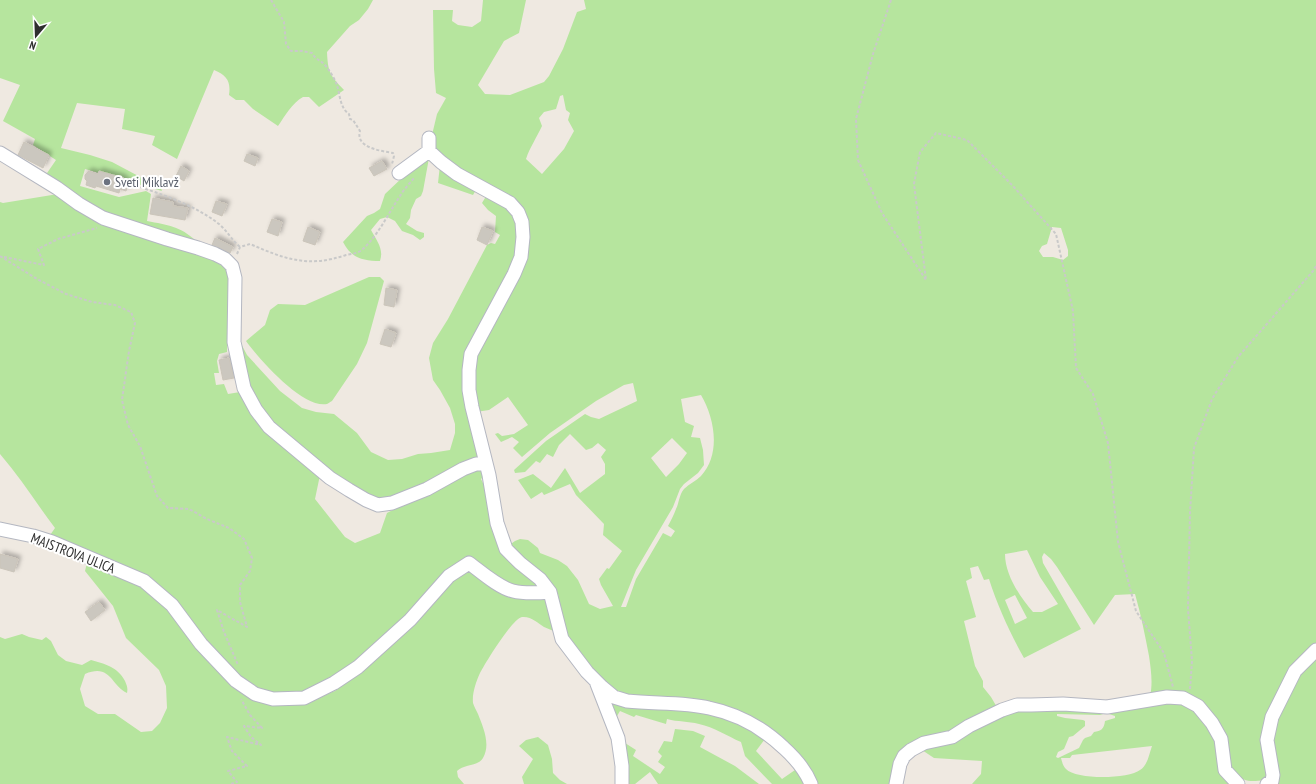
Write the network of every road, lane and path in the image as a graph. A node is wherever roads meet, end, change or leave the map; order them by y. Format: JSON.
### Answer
{"nodes":[{"id":1,"x":271,"y":0,"type":"edge"},
{"id":2,"x":891,"y":0,"type":"edge"},
{"id":3,"x":0,"y":153,"type":"edge"},
{"id":4,"x":397,"y":169,"type":"joint"},
{"id":5,"x":415,"y":177,"type":"dead end"},
{"id":6,"x":131,"y":184,"type":"dead end"},
{"id":7,"x":97,"y":227,"type":"dead end"},
{"id":8,"x":240,"y":247,"type":"junction"},
{"id":9,"x":1,"y":256,"type":"edge"},
{"id":10,"x":232,"y":266,"type":"junction"},
{"id":11,"x":1316,"y":266,"type":"edge"},
{"id":12,"x":486,"y":464,"type":"junction"},
{"id":13,"x":0,"y":529,"type":"edge"},
{"id":14,"x":550,"y":592,"type":"junction"},
{"id":15,"x":1316,"y":650,"type":"edge"},
{"id":16,"x":595,"y":681,"type":"junction"},
{"id":17,"x":239,"y":683,"type":"junction"},
{"id":18,"x":1188,"y":701,"type":"junction"},
{"id":19,"x":232,"y":784,"type":"edge"},
{"id":20,"x":622,"y":784,"type":"edge"},
{"id":21,"x":811,"y":784,"type":"edge"},
{"id":22,"x":896,"y":784,"type":"edge"},
{"id":23,"x":1238,"y":784,"type":"edge"},
{"id":24,"x":1267,"y":784,"type":"edge"}],
"edges":[{"from":1,"to":4,"type":"path"},
{"from":2,"to":18,"type":"path"},
{"from":3,"to":10,"type":"street"},
{"from":4,"to":12,"type":"street"},
{"from":5,"to":8,"type":"path"},
{"from":6,"to":8,"type":"path"},
{"from":7,"to":9,"type":"path"},
{"from":8,"to":10,"type":"path"},
{"from":9,"to":17,"type":"path"},
{"from":10,"to":12,"type":"street"},
{"from":11,"to":18,"type":"path"},
{"from":12,"to":14,"type":"street"},
{"from":13,"to":17,"type":"street","name":"MAISTROVA ULICA"},
{"from":14,"to":16,"type":"street"},
{"from":14,"to":17,"type":"street","name":"MAISTROVA ULICA"},
{"from":15,"to":24,"type":"street"},
{"from":16,"to":20,"type":"street"},
{"from":16,"to":21,"type":"street"},
{"from":17,"to":19,"type":"path"},
{"from":18,"to":22,"type":"street"},
{"from":18,"to":23,"type":"street"}]}
